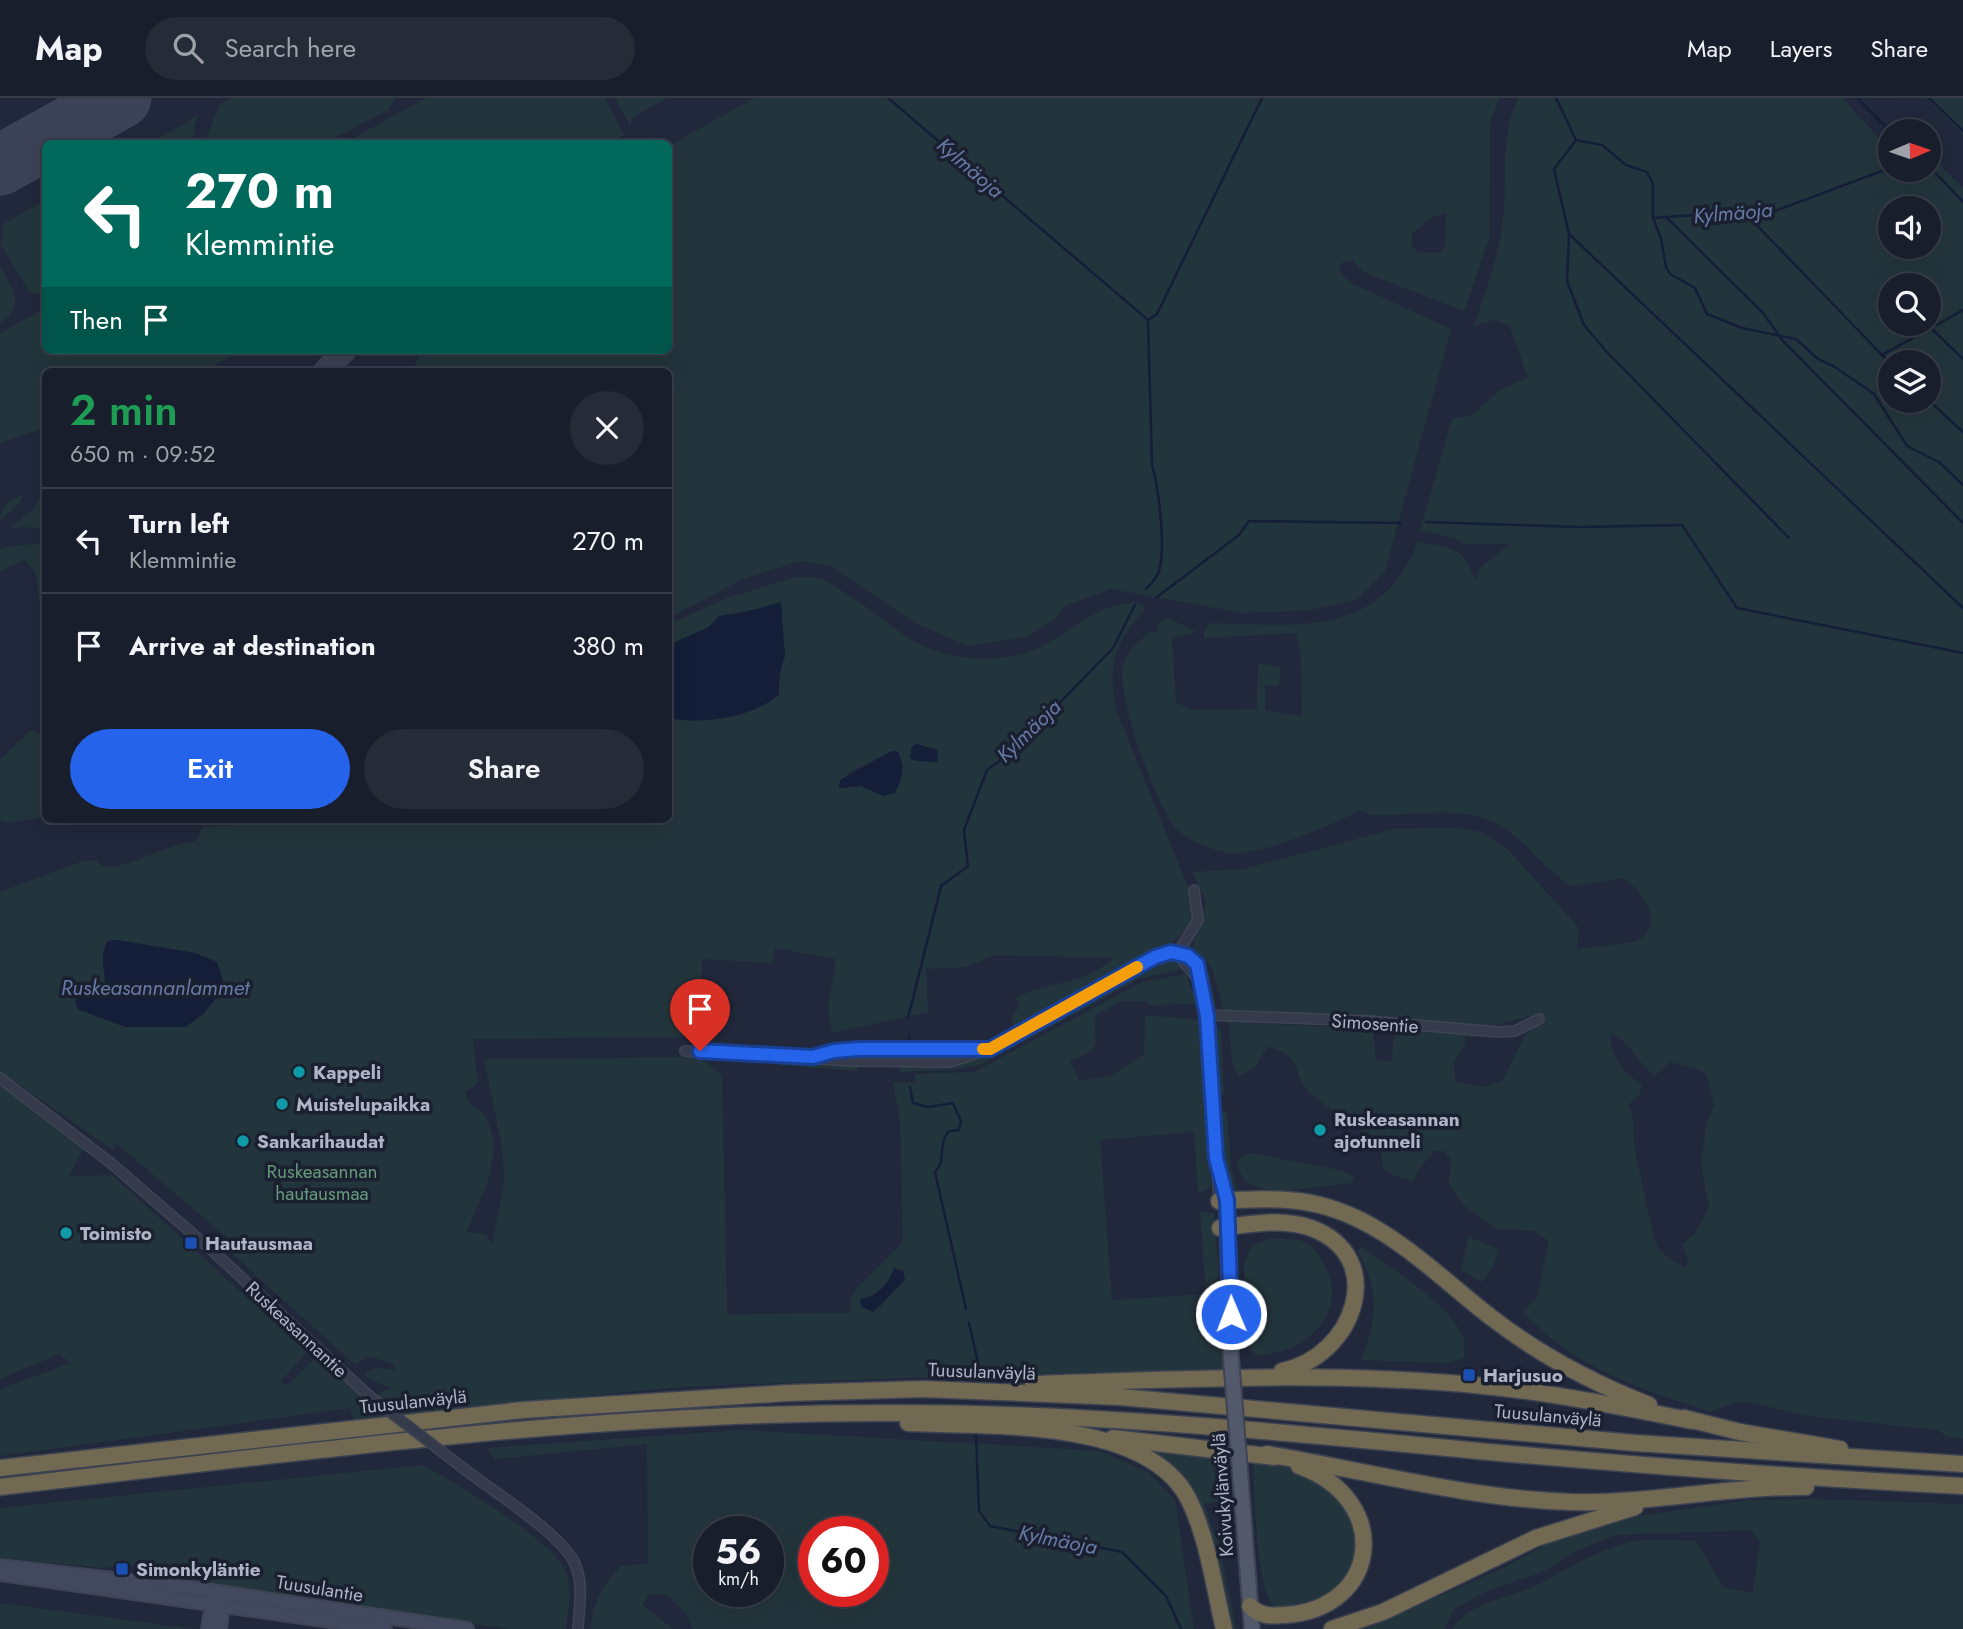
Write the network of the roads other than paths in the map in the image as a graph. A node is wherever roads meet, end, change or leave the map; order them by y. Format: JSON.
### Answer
{"nodes":[{"id":1,"x":1194,"y":890,"type":"dead end"},
{"id":2,"x":1177,"y":954,"type":"junction"},
{"id":3,"x":1207,"y":1016,"type":"junction"},
{"id":4,"x":1539,"y":1019,"type":"dead end"},
{"id":5,"x":685,"y":1051,"type":"dead end"},
{"id":6,"x":0,"y":1078,"type":"edge"},
{"id":7,"x":1223,"y":1201,"type":"junction"},
{"id":8,"x":1224,"y":1227,"type":"junction"},
{"id":9,"x":1257,"y":1376,"type":"junction"},
{"id":10,"x":923,"y":1389,"type":"junction"},
{"id":11,"x":790,"y":1414,"type":"junction"},
{"id":12,"x":1693,"y":1421,"type":"junction"},
{"id":13,"x":1086,"y":1436,"type":"junction"},
{"id":14,"x":1267,"y":1454,"type":"junction"},
{"id":15,"x":1925,"y":1462,"type":"junction"},
{"id":16,"x":1963,"y":1464,"type":"edge"},
{"id":17,"x":0,"y":1468,"type":"edge"},
{"id":18,"x":1918,"y":1484,"type":"junction"},
{"id":19,"x":1963,"y":1486,"type":"edge"},
{"id":20,"x":0,"y":1487,"type":"edge"},
{"id":21,"x":1663,"y":1500,"type":"junction"},
{"id":22,"x":0,"y":1566,"type":"edge"},
{"id":23,"x":0,"y":1574,"type":"edge"},
{"id":24,"x":218,"y":1592,"type":"junction"},
{"id":25,"x":209,"y":1603,"type":"junction"},
{"id":26,"x":223,"y":1605,"type":"junction"},
{"id":27,"x":1250,"y":1606,"type":"junction"},
{"id":28,"x":208,"y":1629,"type":"edge"},
{"id":29,"x":220,"y":1629,"type":"edge"},
{"id":30,"x":384,"y":1629,"type":"edge"},
{"id":31,"x":467,"y":1629,"type":"edge"},
{"id":32,"x":578,"y":1629,"type":"edge"},
{"id":33,"x":1224,"y":1629,"type":"edge"},
{"id":34,"x":1252,"y":1629,"type":"edge"},
{"id":35,"x":1332,"y":1629,"type":"edge"}],
"edges":[{"from":1,"to":2,"type":"street"},
{"from":2,"to":3,"type":"street","name":"Koivukylänväylä"},
{"from":2,"to":5,"type":"street"},
{"from":3,"to":4,"type":"street","name":"Simosentie"},
{"from":3,"to":7,"type":"street","name":"Koivukylänväylä"},
{"from":6,"to":32,"type":"street","name":"Ruskeasannantie","bridge":true},
{"from":7,"to":8,"type":"main road","name":"Koivukylänväylä"},
{"from":7,"to":12,"type":"highway"},
{"from":8,"to":9,"type":"highway"},
{"from":8,"to":27,"type":"main road","name":"Koivukylänväylä","bridge":true},
{"from":9,"to":10,"type":"highway"},
{"from":9,"to":12,"type":"highway"},
{"from":10,"to":15,"type":"highway","name":"Tuusulanväylä"},
{"from":10,"to":17,"type":"highway","name":"Tuusulanväylä"},
{"from":11,"to":13,"type":"highway"},
{"from":11,"to":18,"type":"highway","name":"Tuusulanväylä"},
{"from":11,"to":20,"type":"highway","name":"Tuusulanväylä"},
{"from":12,"to":15,"type":"highway"},
{"from":13,"to":14,"type":"highway"},
{"from":13,"to":33,"type":"highway"},
{"from":14,"to":21,"type":"highway"},
{"from":14,"to":27,"type":"highway"},
{"from":15,"to":16,"type":"highway","name":"Tuusulanväylä"},
{"from":18,"to":19,"type":"highway","name":"Tuusulanväylä"},
{"from":18,"to":21,"type":"highway"},
{"from":21,"to":35,"type":"highway"},
{"from":22,"to":24,"type":"main road","name":"Tuusulantie"},
{"from":23,"to":25,"type":"main road","name":"Tuusulantie"},
{"from":24,"to":25,"type":"main road"},
{"from":24,"to":26,"type":"main road"},
{"from":24,"to":31,"type":"main road","name":"Tuusulantie"},
{"from":25,"to":26,"type":"main road","name":"Tuusulantie"},
{"from":25,"to":28,"type":"main road"},
{"from":26,"to":29,"type":"main road"},
{"from":26,"to":30,"type":"main road","name":"Tuusulantie"},
{"from":27,"to":34,"type":"main road","name":"Koivukylänväylä"}]}
